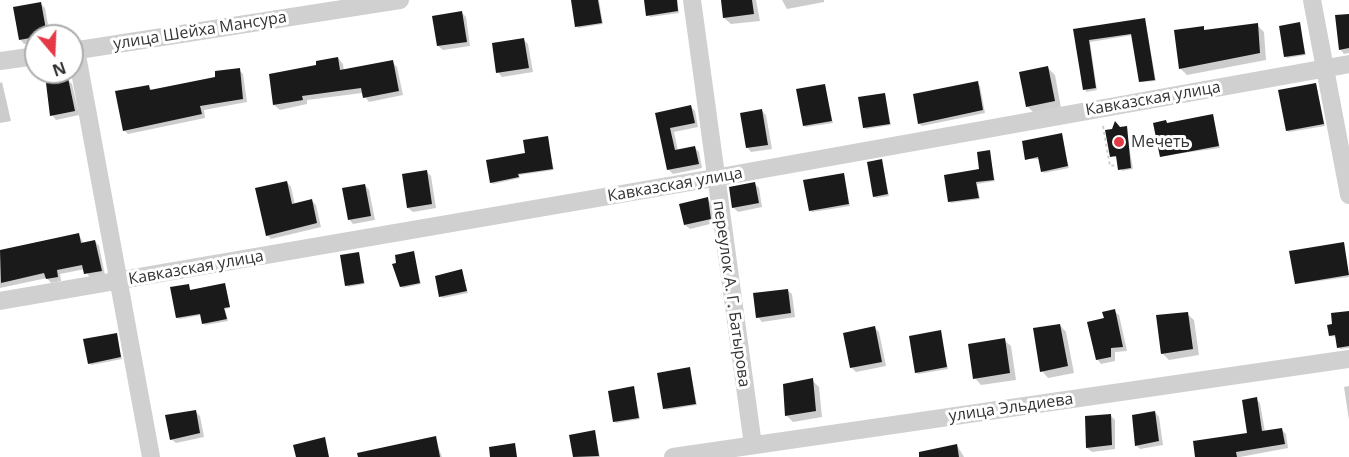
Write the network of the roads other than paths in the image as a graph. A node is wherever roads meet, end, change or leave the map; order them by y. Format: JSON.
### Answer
{"nodes":[{"id":1,"x":400,"y":0,"type":"edge"},
{"id":2,"x":692,"y":0,"type":"edge"},
{"id":3,"x":1312,"y":0,"type":"edge"},
{"id":4,"x":84,"y":49,"type":"edge"},
{"id":5,"x":24,"y":58,"type":"edge"},
{"id":6,"x":0,"y":61,"type":"edge"},
{"id":7,"x":1349,"y":64,"type":"edge"},
{"id":8,"x":1324,"y":68,"type":"junction"},
{"id":9,"x":80,"y":84,"type":"edge"},
{"id":10,"x":714,"y":178,"type":"junction"},
{"id":11,"x":1349,"y":195,"type":"edge"},
{"id":12,"x":117,"y":282,"type":"junction"},
{"id":13,"x":0,"y":300,"type":"edge"},
{"id":14,"x":1349,"y":359,"type":"edge"},
{"id":15,"x":753,"y":445,"type":"junction"},
{"id":16,"x":151,"y":457,"type":"edge"},
{"id":17,"x":673,"y":457,"type":"edge"}],
"edges":[{"from":1,"to":4,"type":"street","name":"улица Шейха Мансура"},
{"from":2,"to":10,"type":"street","name":"переулок А. Г. Батырова"},
{"from":3,"to":8,"type":"street"},
{"from":5,"to":6,"type":"street"},
{"from":7,"to":8,"type":"street","name":"Кавказская улица"},
{"from":8,"to":10,"type":"street","name":"Кавказская улица"},
{"from":8,"to":11,"type":"street"},
{"from":9,"to":12,"type":"street"},
{"from":10,"to":12,"type":"street","name":"Кавказская улица"},
{"from":10,"to":15,"type":"street","name":"переулок А. Г. Батырова"},
{"from":12,"to":13,"type":"street","name":"Кавказская улица"},
{"from":12,"to":16,"type":"street"},
{"from":14,"to":15,"type":"street","name":"улица Эльдиева"},
{"from":15,"to":17,"type":"street","name":"улица Эльдиева"}]}
